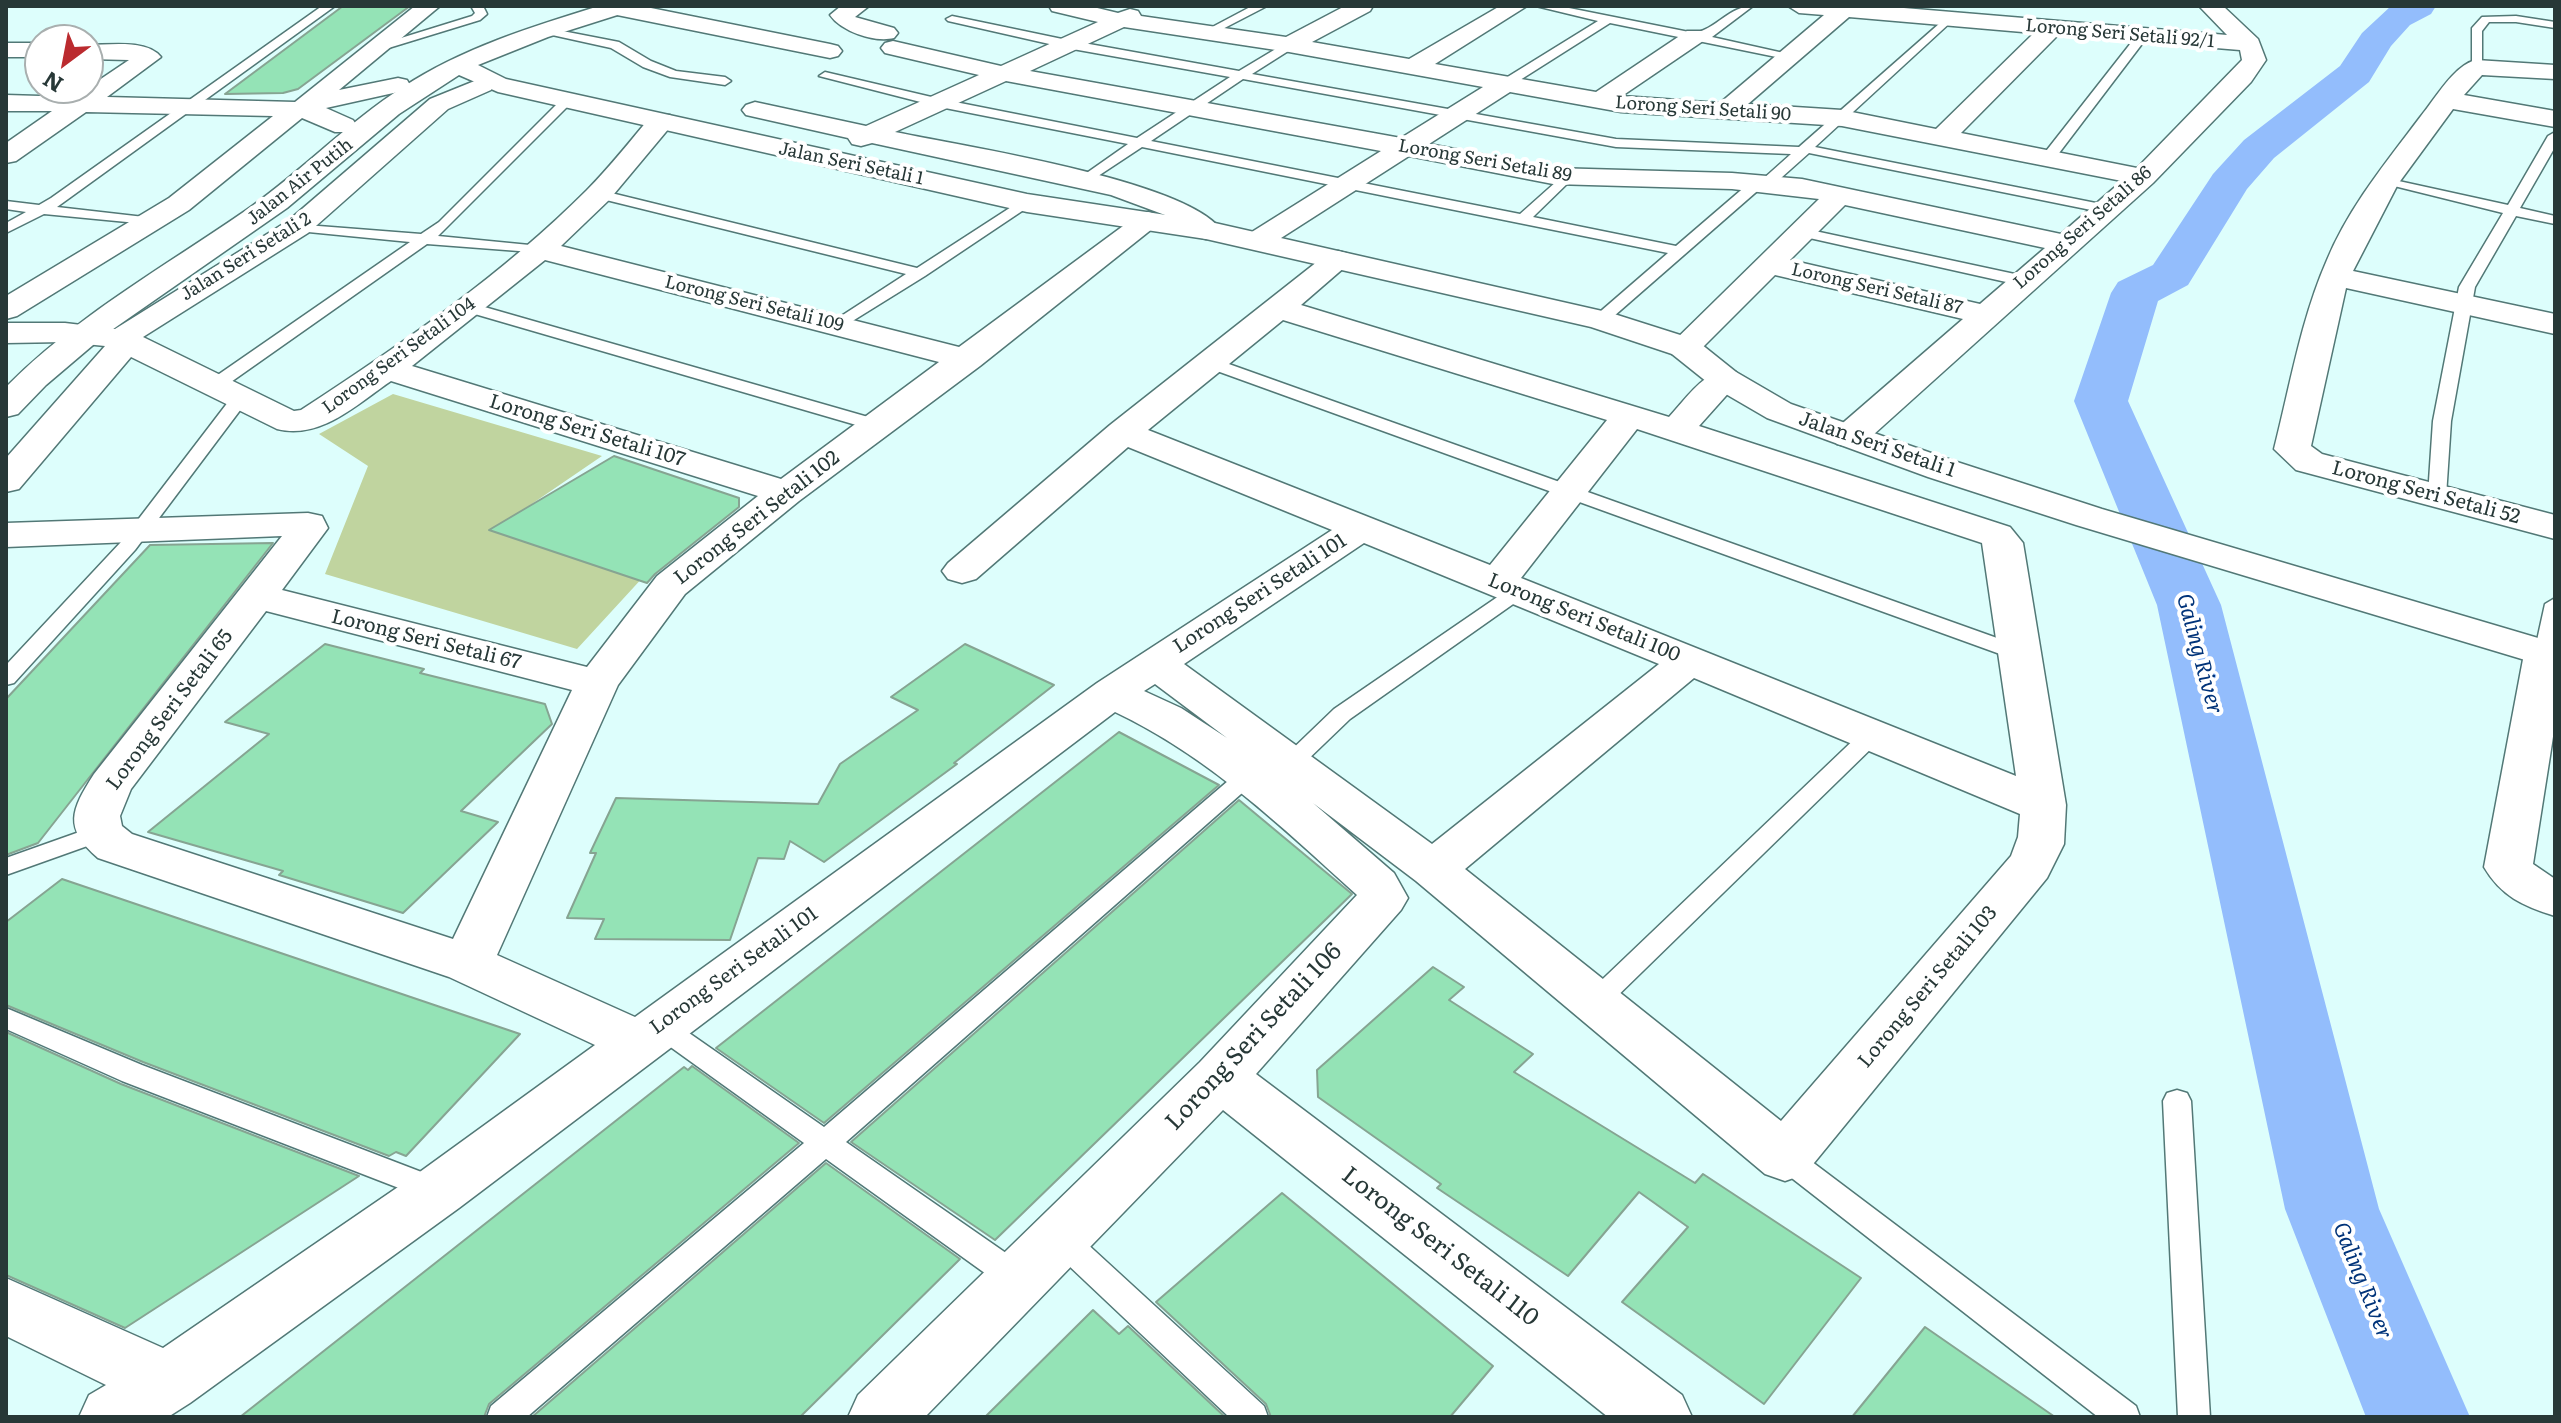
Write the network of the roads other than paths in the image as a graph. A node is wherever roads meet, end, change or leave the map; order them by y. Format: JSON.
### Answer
{"nodes":[{"id":1,"x":329,"y":6,"type":"edge"},
{"id":2,"x":429,"y":6,"type":"edge"},
{"id":3,"x":477,"y":6,"type":"edge"},
{"id":4,"x":858,"y":6,"type":"edge"},
{"id":5,"x":1060,"y":6,"type":"edge"},
{"id":6,"x":1151,"y":6,"type":"edge"},
{"id":7,"x":1261,"y":6,"type":"edge"},
{"id":8,"x":1362,"y":6,"type":"edge"},
{"id":9,"x":1516,"y":6,"type":"edge"},
{"id":10,"x":1542,"y":6,"type":"edge"},
{"id":11,"x":1747,"y":6,"type":"edge"},
{"id":12,"x":1799,"y":6,"type":"edge"},
{"id":13,"x":2210,"y":6,"type":"edge"},
{"id":14,"x":612,"y":7,"type":"edge"},
{"id":15,"x":1844,"y":10,"type":"junction"},
{"id":16,"x":952,"y":19,"type":"dead end"},
{"id":17,"x":1608,"y":19,"type":"junction"},
{"id":18,"x":1948,"y":19,"type":"junction"},
{"id":19,"x":1120,"y":20,"type":"junction"},
{"id":20,"x":2555,"y":25,"type":"edge"},
{"id":21,"x":2052,"y":28,"type":"junction"},
{"id":22,"x":547,"y":31,"type":"junction"},
{"id":23,"x":1207,"y":33,"type":"junction"},
{"id":24,"x":1695,"y":36,"type":"junction"},
{"id":25,"x":2142,"y":36,"type":"junction"},
{"id":26,"x":1067,"y":44,"type":"junction"},
{"id":27,"x":2250,"y":44,"type":"junction"},
{"id":28,"x":1289,"y":45,"type":"junction"},
{"id":29,"x":378,"y":47,"type":"junction"},
{"id":30,"x":830,"y":51,"type":"dead end"},
{"id":31,"x":104,"y":52,"type":"edge"},
{"id":32,"x":1791,"y":56,"type":"junction"},
{"id":33,"x":1414,"y":66,"type":"junction"},
{"id":34,"x":2476,"y":67,"type":"junction"},
{"id":35,"x":2555,"y":72,"type":"edge"},
{"id":36,"x":1001,"y":73,"type":"junction"},
{"id":37,"x":1241,"y":75,"type":"junction"},
{"id":38,"x":825,"y":76,"type":"dead end"},
{"id":39,"x":483,"y":77,"type":"junction"},
{"id":40,"x":725,"y":81,"type":"dead end"},
{"id":41,"x":1505,"y":84,"type":"junction"},
{"id":42,"x":408,"y":87,"type":"junction"},
{"id":43,"x":104,"y":90,"type":"edge"},
{"id":44,"x":2447,"y":100,"type":"junction"},
{"id":45,"x":567,"y":101,"type":"junction"},
{"id":46,"x":1599,"y":101,"type":"junction"},
{"id":47,"x":6,"y":103,"type":"edge"},
{"id":48,"x":940,"y":103,"type":"junction"},
{"id":49,"x":83,"y":105,"type":"junction"},
{"id":50,"x":1192,"y":106,"type":"junction"},
{"id":51,"x":191,"y":107,"type":"junction"},
{"id":52,"x":294,"y":107,"type":"junction"},
{"id":53,"x":755,"y":110,"type":"dead end"},
{"id":54,"x":1724,"y":112,"type":"junction"},
{"id":55,"x":1456,"y":114,"type":"junction"},
{"id":56,"x":1842,"y":118,"type":"junction"},
{"id":57,"x":2555,"y":119,"type":"edge"},
{"id":58,"x":661,"y":121,"type":"junction"},
{"id":59,"x":344,"y":126,"type":"junction"},
{"id":60,"x":869,"y":134,"type":"junction"},
{"id":61,"x":2555,"y":136,"type":"edge"},
{"id":62,"x":1943,"y":137,"type":"junction"},
{"id":63,"x":1142,"y":142,"type":"junction"},
{"id":64,"x":1402,"y":147,"type":"junction"},
{"id":65,"x":1806,"y":150,"type":"junction"},
{"id":66,"x":6,"y":155,"type":"edge"},
{"id":67,"x":819,"y":158,"type":"junction"},
{"id":68,"x":2048,"y":158,"type":"junction"},
{"id":69,"x":1566,"y":177,"type":"junction"},
{"id":70,"x":2143,"y":177,"type":"junction"},
{"id":71,"x":1086,"y":180,"type":"junction"},
{"id":72,"x":2385,"y":182,"type":"junction"},
{"id":73,"x":1347,"y":183,"type":"junction"},
{"id":74,"x":1763,"y":183,"type":"junction"},
{"id":75,"x":599,"y":194,"type":"junction"},
{"id":76,"x":1840,"y":194,"type":"junction"},
{"id":77,"x":1027,"y":203,"type":"junction"},
{"id":78,"x":6,"y":205,"type":"edge"},
{"id":79,"x":43,"y":209,"type":"junction"},
{"id":80,"x":2106,"y":209,"type":"junction"},
{"id":81,"x":2511,"y":210,"type":"junction"},
{"id":82,"x":1523,"y":219,"type":"junction"},
{"id":83,"x":2555,"y":220,"type":"edge"},
{"id":84,"x":1148,"y":221,"type":"junction"},
{"id":85,"x":153,"y":222,"type":"junction"},
{"id":86,"x":298,"y":227,"type":"junction"},
{"id":87,"x":6,"y":229,"type":"edge"},
{"id":88,"x":1206,"y":230,"type":"junction"},
{"id":89,"x":1801,"y":232,"type":"junction"},
{"id":90,"x":426,"y":239,"type":"junction"},
{"id":91,"x":1257,"y":241,"type":"junction"},
{"id":92,"x":2066,"y":244,"type":"junction"},
{"id":93,"x":540,"y":250,"type":"junction"},
{"id":94,"x":1678,"y":251,"type":"junction"},
{"id":95,"x":1338,"y":260,"type":"junction"},
{"id":96,"x":1769,"y":264,"type":"junction"},
{"id":97,"x":920,"y":273,"type":"junction"},
{"id":98,"x":2335,"y":276,"type":"junction"},
{"id":99,"x":2024,"y":281,"type":"junction"},
{"id":100,"x":2464,"y":304,"type":"junction"},
{"id":101,"x":467,"y":307,"type":"junction"},
{"id":102,"x":1277,"y":308,"type":"junction"},
{"id":103,"x":6,"y":309,"type":"edge"},
{"id":104,"x":1985,"y":315,"type":"junction"},
{"id":105,"x":1600,"y":320,"type":"junction"},
{"id":106,"x":2555,"y":324,"type":"edge"},
{"id":107,"x":838,"y":325,"type":"junction"},
{"id":108,"x":50,"y":332,"type":"junction"},
{"id":109,"x":86,"y":332,"type":"junction"},
{"id":110,"x":6,"y":333,"type":"edge"},
{"id":111,"x":124,"y":341,"type":"junction"},
{"id":112,"x":1684,"y":347,"type":"junction"},
{"id":113,"x":968,"y":359,"type":"junction"},
{"id":114,"x":1212,"y":363,"type":"junction"},
{"id":115,"x":387,"y":369,"type":"junction"},
{"id":116,"x":6,"y":370,"type":"edge"},
{"id":117,"x":1724,"y":379,"type":"junction"},
{"id":118,"x":228,"y":391,"type":"junction"},
{"id":119,"x":6,"y":407,"type":"edge"},
{"id":120,"x":1629,"y":416,"type":"junction"},
{"id":121,"x":876,"y":425,"type":"junction"},
{"id":122,"x":1676,"y":430,"type":"junction"},
{"id":123,"x":1123,"y":433,"type":"junction"},
{"id":124,"x":1850,"y":436,"type":"junction"},
{"id":125,"x":6,"y":481,"type":"edge"},
{"id":126,"x":786,"y":493,"type":"junction"},
{"id":127,"x":1569,"y":493,"type":"junction"},
{"id":128,"x":2437,"y":496,"type":"junction"},
{"id":129,"x":2555,"y":527,"type":"edge"},
{"id":130,"x":1359,"y":529,"type":"junction"},
{"id":131,"x":139,"y":531,"type":"junction"},
{"id":132,"x":6,"y":535,"type":"edge"},
{"id":133,"x":962,"y":571,"type":"dead end"},
{"id":134,"x":1508,"y":586,"type":"junction"},
{"id":135,"x":255,"y":596,"type":"junction"},
{"id":136,"x":2555,"y":604,"type":"edge"},
{"id":137,"x":2018,"y":653,"type":"junction"},
{"id":138,"x":2550,"y":655,"type":"edge"},
{"id":139,"x":1689,"y":661,"type":"junction"},
{"id":140,"x":1155,"y":663,"type":"junction"},
{"id":141,"x":6,"y":678,"type":"edge"},
{"id":142,"x":597,"y":683,"type":"junction"},
{"id":143,"x":1112,"y":693,"type":"junction"},
{"id":144,"x":1872,"y":735,"type":"junction"},
{"id":145,"x":1271,"y":768,"type":"junction"},
{"id":146,"x":2043,"y":805,"type":"junction"},
{"id":147,"x":99,"y":833,"type":"junction"},
{"id":148,"x":6,"y":867,"type":"edge"},
{"id":149,"x":1433,"y":869,"type":"junction"},
{"id":150,"x":2555,"y":898,"type":"edge"},
{"id":151,"x":467,"y":963,"type":"junction"},
{"id":152,"x":1595,"y":1002,"type":"junction"},
{"id":153,"x":6,"y":1018,"type":"edge"},
{"id":154,"x":649,"y":1034,"type":"junction"},
{"id":155,"x":1220,"y":1077,"type":"junction"},
{"id":156,"x":2177,"y":1101,"type":"dead end"},
{"id":157,"x":825,"y":1143,"type":"junction"},
{"id":158,"x":1785,"y":1157,"type":"junction"},
{"id":159,"x":438,"y":1191,"type":"junction"},
{"id":160,"x":1059,"y":1237,"type":"junction"},
{"id":161,"x":1019,"y":1280,"type":"junction"},
{"id":162,"x":6,"y":1306,"type":"edge"},
{"id":163,"x":167,"y":1382,"type":"junction"},
{"id":164,"x":112,"y":1417,"type":"edge"},
{"id":165,"x":503,"y":1417,"type":"edge"},
{"id":166,"x":881,"y":1417,"type":"edge"},
{"id":167,"x":1252,"y":1417,"type":"edge"},
{"id":168,"x":1659,"y":1417,"type":"edge"},
{"id":169,"x":2124,"y":1417,"type":"edge"},
{"id":170,"x":2194,"y":1417,"type":"edge"}],
"edges":[{"from":1,"to":51,"type":"lane"},
{"from":2,"to":29,"type":"street"},
{"from":3,"to":29,"type":"lane"},
{"from":4,"to":36,"type":"street","name":"Lorong Seri Setali 89"},
{"from":5,"to":19,"type":"street","name":"Lorong Seri Setali 90"},
{"from":6,"to":19,"type":"street"},
{"from":7,"to":23,"type":"lane"},
{"from":8,"to":28,"type":"street"},
{"from":9,"to":33,"type":"street"},
{"from":10,"to":17,"type":"lane"},
{"from":11,"to":24,"type":"lane"},
{"from":12,"to":15,"type":"street","name":"Lorong Seri Setali 92/1"},
{"from":13,"to":27,"type":"street"},
{"from":14,"to":22,"type":"street","name":"Jalan Air Putih"},
{"from":14,"to":30,"type":"street"},
{"from":14,"to":42,"type":"street","name":"Jalan Air Putih"},
{"from":15,"to":18,"type":"street","name":"Lorong Seri Setali 92/1"},
{"from":15,"to":32,"type":"street"},
{"from":16,"to":26,"type":"lane"},
{"from":17,"to":24,"type":"lane"},
{"from":17,"to":41,"type":"lane"},
{"from":18,"to":21,"type":"street","name":"Lorong Seri Setali 92/1"},
{"from":18,"to":56,"type":"lane"},
{"from":19,"to":23,"type":"street","name":"Lorong Seri Setali 90"},
{"from":19,"to":26,"type":"street"},
{"from":20,"to":34,"type":"lane"},
{"from":21,"to":25,"type":"street","name":"Lorong Seri Setali 92/1"},
{"from":21,"to":62,"type":"street"},
{"from":22,"to":39,"type":"street","name":"Jalan Air Putih"},
{"from":22,"to":40,"type":"lane"},
{"from":23,"to":28,"type":"street","name":"Lorong Seri Setali 90"},
{"from":24,"to":32,"type":"lane"},
{"from":24,"to":46,"type":"street"},
{"from":25,"to":27,"type":"street","name":"Lorong Seri Setali 92/1"},
{"from":25,"to":68,"type":"lane"},
{"from":26,"to":36,"type":"street"},
{"from":26,"to":37,"type":"lane"},
{"from":27,"to":70,"type":"street","name":"Lorong Seri Setali 86"},
{"from":28,"to":33,"type":"street","name":"Lorong Seri Setali 90"},
{"from":28,"to":37,"type":"lane"},
{"from":29,"to":52,"type":"street"},
{"from":31,"to":43,"type":"street"},
{"from":32,"to":54,"type":"street"},
{"from":33,"to":41,"type":"street","name":"Lorong Seri Setali 90"},
{"from":34,"to":35,"type":"street"},
{"from":34,"to":44,"type":"street"},
{"from":36,"to":48,"type":"street"},
{"from":36,"to":50,"type":"street","name":"Lorong Seri Setali 89"},
{"from":37,"to":50,"type":"lane"},
{"from":37,"to":55,"type":"lane"},
{"from":38,"to":48,"type":"lane"},
{"from":39,"to":42,"type":"street","name":"Jalan Air Putih"},
{"from":39,"to":45,"type":"street","name":"Jalan Seri Setali 1"},
{"from":39,"to":86,"type":"street","name":"Jalan Seri Setali 2"},
{"from":41,"to":46,"type":"street","name":"Lorong Seri Setali 90"},
{"from":41,"to":55,"type":"street"},
{"from":42,"to":52,"type":"street"},
{"from":42,"to":59,"type":"street","name":"Jalan Air Putih"},
{"from":42,"to":109,"type":"street","name":"Jalan Air Putih"},
{"from":44,"to":57,"type":"street"},
{"from":44,"to":72,"type":"street"},
{"from":45,"to":58,"type":"street","name":"Jalan Seri Setali 1"},
{"from":45,"to":90,"type":"lane"},
{"from":46,"to":54,"type":"street","name":"Lorong Seri Setali 90"},
{"from":47,"to":49,"type":"street"},
{"from":48,"to":60,"type":"street"},
{"from":48,"to":63,"type":"lane"},
{"from":49,"to":51,"type":"street"},
{"from":49,"to":66,"type":"street"},
{"from":50,"to":63,"type":"lane"},
{"from":50,"to":64,"type":"street","name":"Lorong Seri Setali 89"},
{"from":51,"to":52,"type":"street"},
{"from":51,"to":79,"type":"lane"},
{"from":52,"to":59,"type":"street"},
{"from":52,"to":85,"type":"street"},
{"from":53,"to":60,"type":"street","name":"Jalan Seri Setali 1"},
{"from":54,"to":56,"type":"street","name":"Lorong Seri Setali 90"},
{"from":55,"to":64,"type":"street"},
{"from":55,"to":65,"type":"lane"},
{"from":56,"to":62,"type":"street","name":"Lorong Seri Setali 90"},
{"from":56,"to":65,"type":"lane"},
{"from":58,"to":67,"type":"street","name":"Jalan Seri Setali 1"},
{"from":58,"to":75,"type":"street","name":"Lorong Seri Setali 104"},
{"from":59,"to":108,"type":"street","name":"Jalan Air Putih"},
{"from":60,"to":67,"type":"street"},
{"from":60,"to":71,"type":"street","name":"Jalan Seri Setali 1"},
{"from":61,"to":81,"type":"lane"},
{"from":62,"to":68,"type":"street","name":"Lorong Seri Setali 90"},
{"from":63,"to":71,"type":"lane"},
{"from":63,"to":73,"type":"lane"},
{"from":64,"to":69,"type":"street","name":"Lorong Seri Setali 89"},
{"from":64,"to":73,"type":"street"},
{"from":65,"to":74,"type":"lane"},
{"from":65,"to":80,"type":"lane"},
{"from":67,"to":77,"type":"street","name":"Jalan Seri Setali 1"},
{"from":68,"to":70,"type":"street","name":"Lorong Seri Setali 90"},
{"from":69,"to":74,"type":"street","name":"Lorong Seri Setali 89"},
{"from":69,"to":82,"type":"lane"},
{"from":70,"to":80,"type":"street","name":"Lorong Seri Setali 86"},
{"from":71,"to":88,"type":"street","name":"Jalan Seri Setali 1"},
{"from":72,"to":81,"type":"lane"},
{"from":72,"to":98,"type":"street"},
{"from":73,"to":82,"type":"lane"},
{"from":73,"to":91,"type":"street"},
{"from":74,"to":76,"type":"street","name":"Lorong Seri Setali 89"},
{"from":74,"to":94,"type":"lane"},
{"from":75,"to":93,"type":"street","name":"Lorong Seri Setali 104"},
{"from":75,"to":97,"type":"lane"},
{"from":76,"to":89,"type":"street"},
{"from":76,"to":92,"type":"street","name":"Lorong Seri Setali 89"},
{"from":77,"to":84,"type":"street","name":"Jalan Seri Setali 1"},
{"from":77,"to":97,"type":"lane"},
{"from":78,"to":79,"type":"lane"},
{"from":79,"to":85,"type":"lane"},
{"from":79,"to":87,"type":"lane"},
{"from":80,"to":92,"type":"street","name":"Lorong Seri Setali 86"},
{"from":81,"to":83,"type":"lane"},
{"from":81,"to":100,"type":"lane"},
{"from":82,"to":94,"type":"lane"},
{"from":84,"to":88,"type":"street","name":"Jalan Seri Setali 1"},
{"from":84,"to":113,"type":"street","name":"Lorong Seri Setali 102"},
{"from":85,"to":103,"type":"street"},
{"from":86,"to":90,"type":"lane"},
{"from":86,"to":111,"type":"street","name":"Jalan Seri Setali 2"},
{"from":88,"to":91,"type":"street","name":"Jalan Seri Setali 1"},
{"from":89,"to":96,"type":"street"},
{"from":89,"to":99,"type":"lane"},
{"from":90,"to":93,"type":"lane"},
{"from":90,"to":118,"type":"lane"},
{"from":91,"to":95,"type":"street","name":"Jalan Seri Setali 1"},
{"from":92,"to":99,"type":"street","name":"Lorong Seri Setali 86"},
{"from":93,"to":101,"type":"street","name":"Lorong Seri Setali 104"},
{"from":93,"to":107,"type":"street","name":"Lorong Seri Setali 109"},
{"from":94,"to":105,"type":"lane"},
{"from":95,"to":102,"type":"street"},
{"from":95,"to":105,"type":"street","name":"Jalan Seri Setali 1"},
{"from":96,"to":104,"type":"street","name":"Lorong Seri Setali 87"},
{"from":96,"to":112,"type":"street"},
{"from":97,"to":107,"type":"lane"},
{"from":98,"to":100,"type":"street"},
{"from":98,"to":128,"type":"street","name":"Lorong Seri Setali 52"},
{"from":99,"to":104,"type":"street","name":"Lorong Seri Setali 86"},
{"from":100,"to":106,"type":"street"},
{"from":100,"to":128,"type":"lane"},
{"from":101,"to":115,"type":"street","name":"Lorong Seri Setali 104"},
{"from":101,"to":121,"type":"lane"},
{"from":102,"to":114,"type":"street"},
{"from":102,"to":120,"type":"street"},
{"from":104,"to":124,"type":"street","name":"Lorong Seri Setali 86"},
{"from":105,"to":112,"type":"street","name":"Jalan Seri Setali 1"},
{"from":107,"to":113,"type":"street","name":"Lorong Seri Setali 109"},
{"from":108,"to":109,"type":"street","name":"Lorong Seri Setali 104"},
{"from":108,"to":110,"type":"street","name":"Lorong Seri Setali 104"},
{"from":108,"to":116,"type":"street","name":"Jalan Air Putih"},
{"from":109,"to":111,"type":"street","name":"Lorong Seri Setali 104"},
{"from":109,"to":119,"type":"street","name":"Jalan Air Putih"},
{"from":111,"to":118,"type":"street","name":"Lorong Seri Setali 104"},
{"from":111,"to":125,"type":"street","name":"Jalan Seri Setali 2"},
{"from":112,"to":117,"type":"street","name":"Jalan Seri Setali 1"},
{"from":113,"to":121,"type":"street","name":"Lorong Seri Setali 102"},
{"from":114,"to":123,"type":"street"},
{"from":114,"to":127,"type":"lane"},
{"from":115,"to":118,"type":"street","name":"Lorong Seri Setali 104"},
{"from":115,"to":126,"type":"street","name":"Lorong Seri Setali 107"},
{"from":117,"to":122,"type":"street"},
{"from":117,"to":124,"type":"street","name":"Jalan Seri Setali 1"},
{"from":118,"to":131,"type":"lane"},
{"from":120,"to":122,"type":"street"},
{"from":120,"to":127,"type":"street"},
{"from":121,"to":126,"type":"street","name":"Lorong Seri Setali 102"},
{"from":122,"to":137,"type":"street","name":"Lorong Seri Setali 103"},
{"from":123,"to":130,"type":"street","name":"Lorong Seri Setali 100"},
{"from":123,"to":133,"type":"street"},
{"from":124,"to":138,"type":"street","name":"Jalan Seri Setali 1"},
{"from":126,"to":142,"type":"street","name":"Lorong Seri Setali 102"},
{"from":127,"to":134,"type":"street"},
{"from":127,"to":137,"type":"lane"},
{"from":128,"to":129,"type":"street","name":"Lorong Seri Setali 52"},
{"from":130,"to":134,"type":"street","name":"Lorong Seri Setali 100"},
{"from":130,"to":140,"type":"street","name":"Lorong Seri Setali 101"},
{"from":131,"to":132,"type":"street","name":"Lorong Seri Setali 65"},
{"from":131,"to":135,"type":"street","name":"Lorong Seri Setali 65"},
{"from":131,"to":141,"type":"lane"},
{"from":134,"to":139,"type":"street","name":"Lorong Seri Setali 100"},
{"from":134,"to":145,"type":"lane"},
{"from":135,"to":142,"type":"street","name":"Lorong Seri Setali 67"},
{"from":135,"to":147,"type":"street","name":"Lorong Seri Setali 65"},
{"from":136,"to":138,"type":"lane"},
{"from":137,"to":146,"type":"street","name":"Lorong Seri Setali 103"},
{"from":138,"to":150,"type":"street"},
{"from":139,"to":144,"type":"street","name":"Lorong Seri Setali 100"},
{"from":139,"to":149,"type":"street"},
{"from":140,"to":143,"type":"street","name":"Lorong Seri Setali 101"},
{"from":140,"to":145,"type":"street"},
{"from":142,"to":151,"type":"street","name":"Lorong Seri Setali 102"},
{"from":143,"to":145,"type":"street","name":"Lorong Seri Setali 106"},
{"from":143,"to":154,"type":"street","name":"Lorong Seri Setali 101"},
{"from":144,"to":146,"type":"street","name":"Lorong Seri Setali 100"},
{"from":144,"to":152,"type":"lane"},
{"from":145,"to":149,"type":"street"},
{"from":145,"to":155,"type":"street","name":"Lorong Seri Setali 106"},
{"from":145,"to":157,"type":"lane"},
{"from":146,"to":158,"type":"street","name":"Lorong Seri Setali 103"},
{"from":147,"to":148,"type":"lane"},
{"from":147,"to":151,"type":"street"},
{"from":149,"to":152,"type":"street"},
{"from":151,"to":154,"type":"street"},
{"from":152,"to":158,"type":"street"},
{"from":153,"to":159,"type":"lane"},
{"from":154,"to":157,"type":"lane"},
{"from":154,"to":159,"type":"street","name":"Lorong Seri Setali 101"},
{"from":155,"to":160,"type":"street","name":"Lorong Seri Setali 106"},
{"from":155,"to":168,"type":"street","name":"Lorong Seri Setali 110"},
{"from":156,"to":170,"type":"lane"},
{"from":157,"to":161,"type":"lane"},
{"from":157,"to":165,"type":"lane"},
{"from":158,"to":169,"type":"lane"},
{"from":159,"to":163,"type":"street","name":"Lorong Seri Setali 101"},
{"from":160,"to":161,"type":"street","name":"Lorong Seri Setali 106"},
{"from":160,"to":167,"type":"lane"},
{"from":161,"to":166,"type":"street","name":"Lorong Seri Setali 106"},
{"from":162,"to":163,"type":"street"},
{"from":163,"to":164,"type":"street","name":"Lorong Seri Setali 101"}]}
